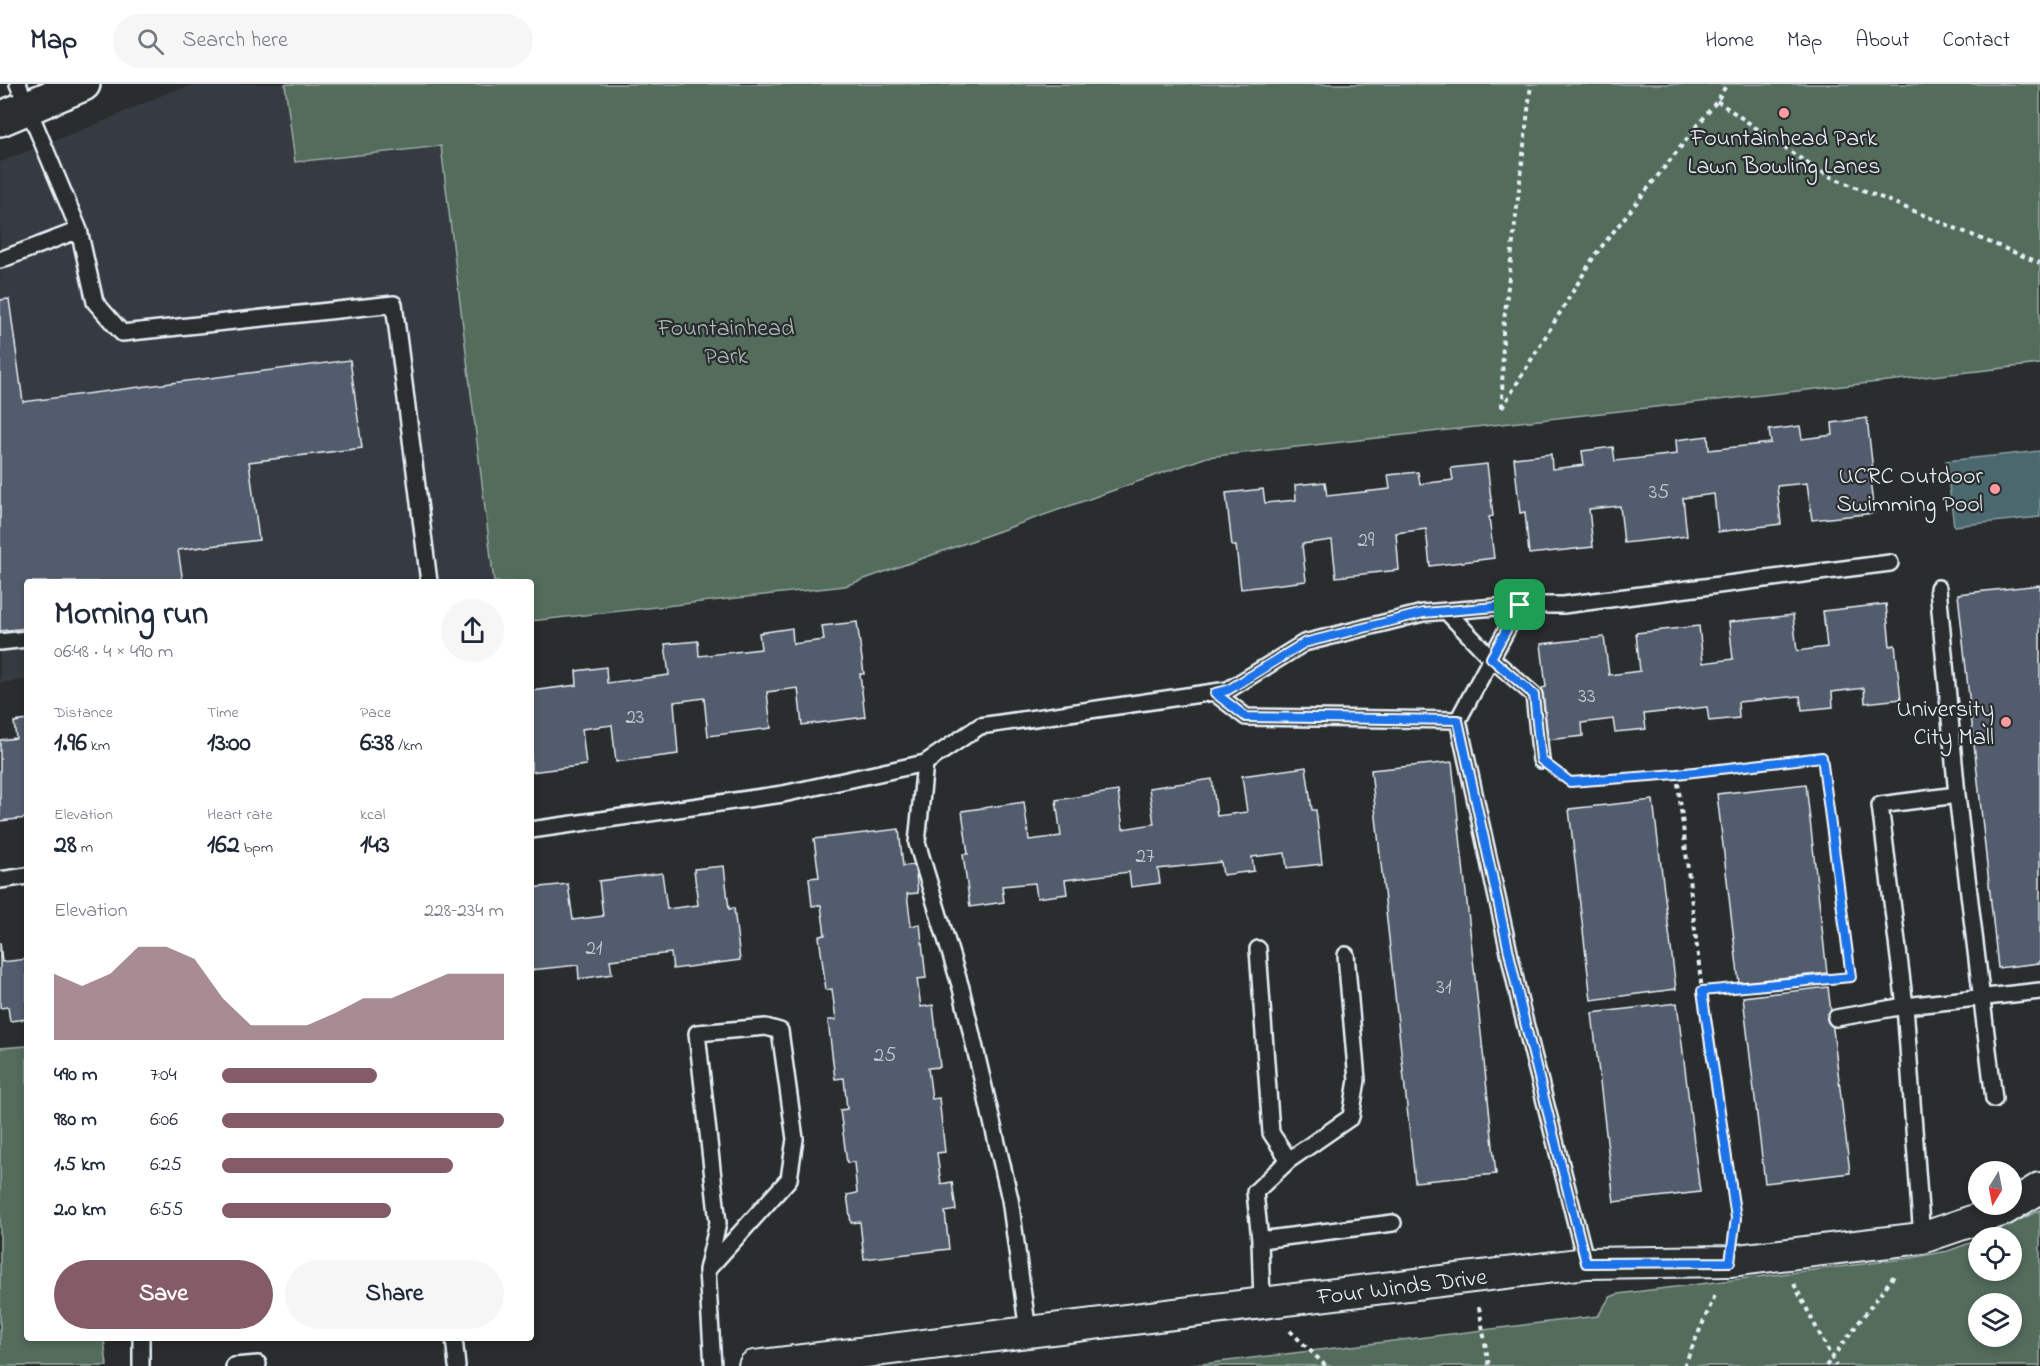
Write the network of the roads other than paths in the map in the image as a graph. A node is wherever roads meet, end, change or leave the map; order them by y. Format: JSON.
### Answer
{"nodes":[{"id":1,"x":83,"y":84,"type":"edge"},
{"id":2,"x":16,"y":104,"type":"edge"},
{"id":3,"x":79,"y":230,"type":"junction"},
{"id":4,"x":0,"y":260,"type":"edge"},
{"id":5,"x":1890,"y":563,"type":"dead end"},
{"id":6,"x":429,"y":579,"type":"edge"},
{"id":7,"x":1938,"y":588,"type":"dead end"},
{"id":8,"x":1520,"y":605,"type":"junction"},
{"id":9,"x":1446,"y":611,"type":"junction"},
{"id":10,"x":24,"y":639,"type":"edge"},
{"id":11,"x":0,"y":642,"type":"edge"},
{"id":12,"x":1491,"y":658,"type":"junction"},
{"id":13,"x":1215,"y":693,"type":"junction"},
{"id":14,"x":1458,"y":720,"type":"junction"},
{"id":15,"x":1541,"y":760,"type":"road end"},
{"id":16,"x":925,"y":763,"type":"junction"},
{"id":17,"x":1957,"y":795,"type":"junction"},
{"id":18,"x":534,"y":830,"type":"edge"},
{"id":19,"x":24,"y":876,"type":"edge"},
{"id":20,"x":0,"y":880,"type":"edge"},
{"id":21,"x":1258,"y":949,"type":"dead end"},
{"id":22,"x":1346,"y":955,"type":"dead end"},
{"id":23,"x":2040,"y":991,"type":"edge"},
{"id":24,"x":1982,"y":999,"type":"junction"},
{"id":25,"x":1905,"y":1006,"type":"junction"},
{"id":26,"x":1836,"y":1018,"type":"dead end"},
{"id":27,"x":1994,"y":1100,"type":"dead end"},
{"id":28,"x":1288,"y":1160,"type":"junction"},
{"id":29,"x":2040,"y":1188,"type":"edge"},
{"id":30,"x":1393,"y":1223,"type":"dead end"},
{"id":31,"x":1922,"y":1238,"type":"junction"},
{"id":32,"x":1260,"y":1240,"type":"junction"},
{"id":33,"x":1586,"y":1263,"type":"junction"},
{"id":34,"x":708,"y":1270,"type":"junction"},
{"id":35,"x":1262,"y":1303,"type":"junction"},
{"id":36,"x":1028,"y":1332,"type":"junction"},
{"id":37,"x":141,"y":1341,"type":"edge"},
{"id":38,"x":454,"y":1341,"type":"edge"},
{"id":39,"x":258,"y":1364,"type":"dead end"},
{"id":40,"x":141,"y":1366,"type":"edge"},
{"id":41,"x":234,"y":1366,"type":"edge"},
{"id":42,"x":457,"y":1366,"type":"edge"},
{"id":43,"x":713,"y":1366,"type":"edge"},
{"id":44,"x":754,"y":1366,"type":"edge"}],
"edges":[{"from":1,"to":2,"type":"main road"},
{"from":2,"to":3,"type":"lane"},
{"from":3,"to":4,"type":"lane"},
{"from":3,"to":6,"type":"lane"},
{"from":5,"to":8,"type":"lane"},
{"from":7,"to":17,"type":"lane"},
{"from":8,"to":9,"type":"lane"},
{"from":8,"to":12,"type":"lane"},
{"from":9,"to":12,"type":"lane"},
{"from":9,"to":13,"type":"lane"},
{"from":10,"to":11,"type":"lane"},
{"from":12,"to":14,"type":"lane"},
{"from":12,"to":15,"type":"lane"},
{"from":13,"to":14,"type":"lane"},
{"from":13,"to":16,"type":"lane"},
{"from":14,"to":33,"type":"lane"},
{"from":16,"to":18,"type":"lane"},
{"from":16,"to":36,"type":"lane"},
{"from":17,"to":24,"type":"lane"},
{"from":17,"to":25,"type":"lane"},
{"from":19,"to":20,"type":"lane"},
{"from":21,"to":28,"type":"lane"},
{"from":22,"to":28,"type":"lane"},
{"from":23,"to":24,"type":"lane"},
{"from":24,"to":25,"type":"lane"},
{"from":24,"to":27,"type":"lane"},
{"from":25,"to":26,"type":"lane"},
{"from":25,"to":31,"type":"lane"},
{"from":28,"to":32,"type":"lane"},
{"from":29,"to":31,"type":"street","name":"Four Winds Drive"},
{"from":30,"to":32,"type":"lane"},
{"from":31,"to":33,"type":"street","name":"Four Winds Drive"},
{"from":32,"to":35,"type":"lane"},
{"from":33,"to":35,"type":"street","name":"Four Winds Drive"},
{"from":34,"to":34,"type":"lane"},
{"from":34,"to":43,"type":"lane"},
{"from":35,"to":36,"type":"street","name":"Four Winds Drive"},
{"from":36,"to":44,"type":"street","name":"Four Winds Drive"},
{"from":37,"to":40,"type":"lane"},
{"from":38,"to":42,"type":"lane"},
{"from":39,"to":41,"type":"lane"}]}
